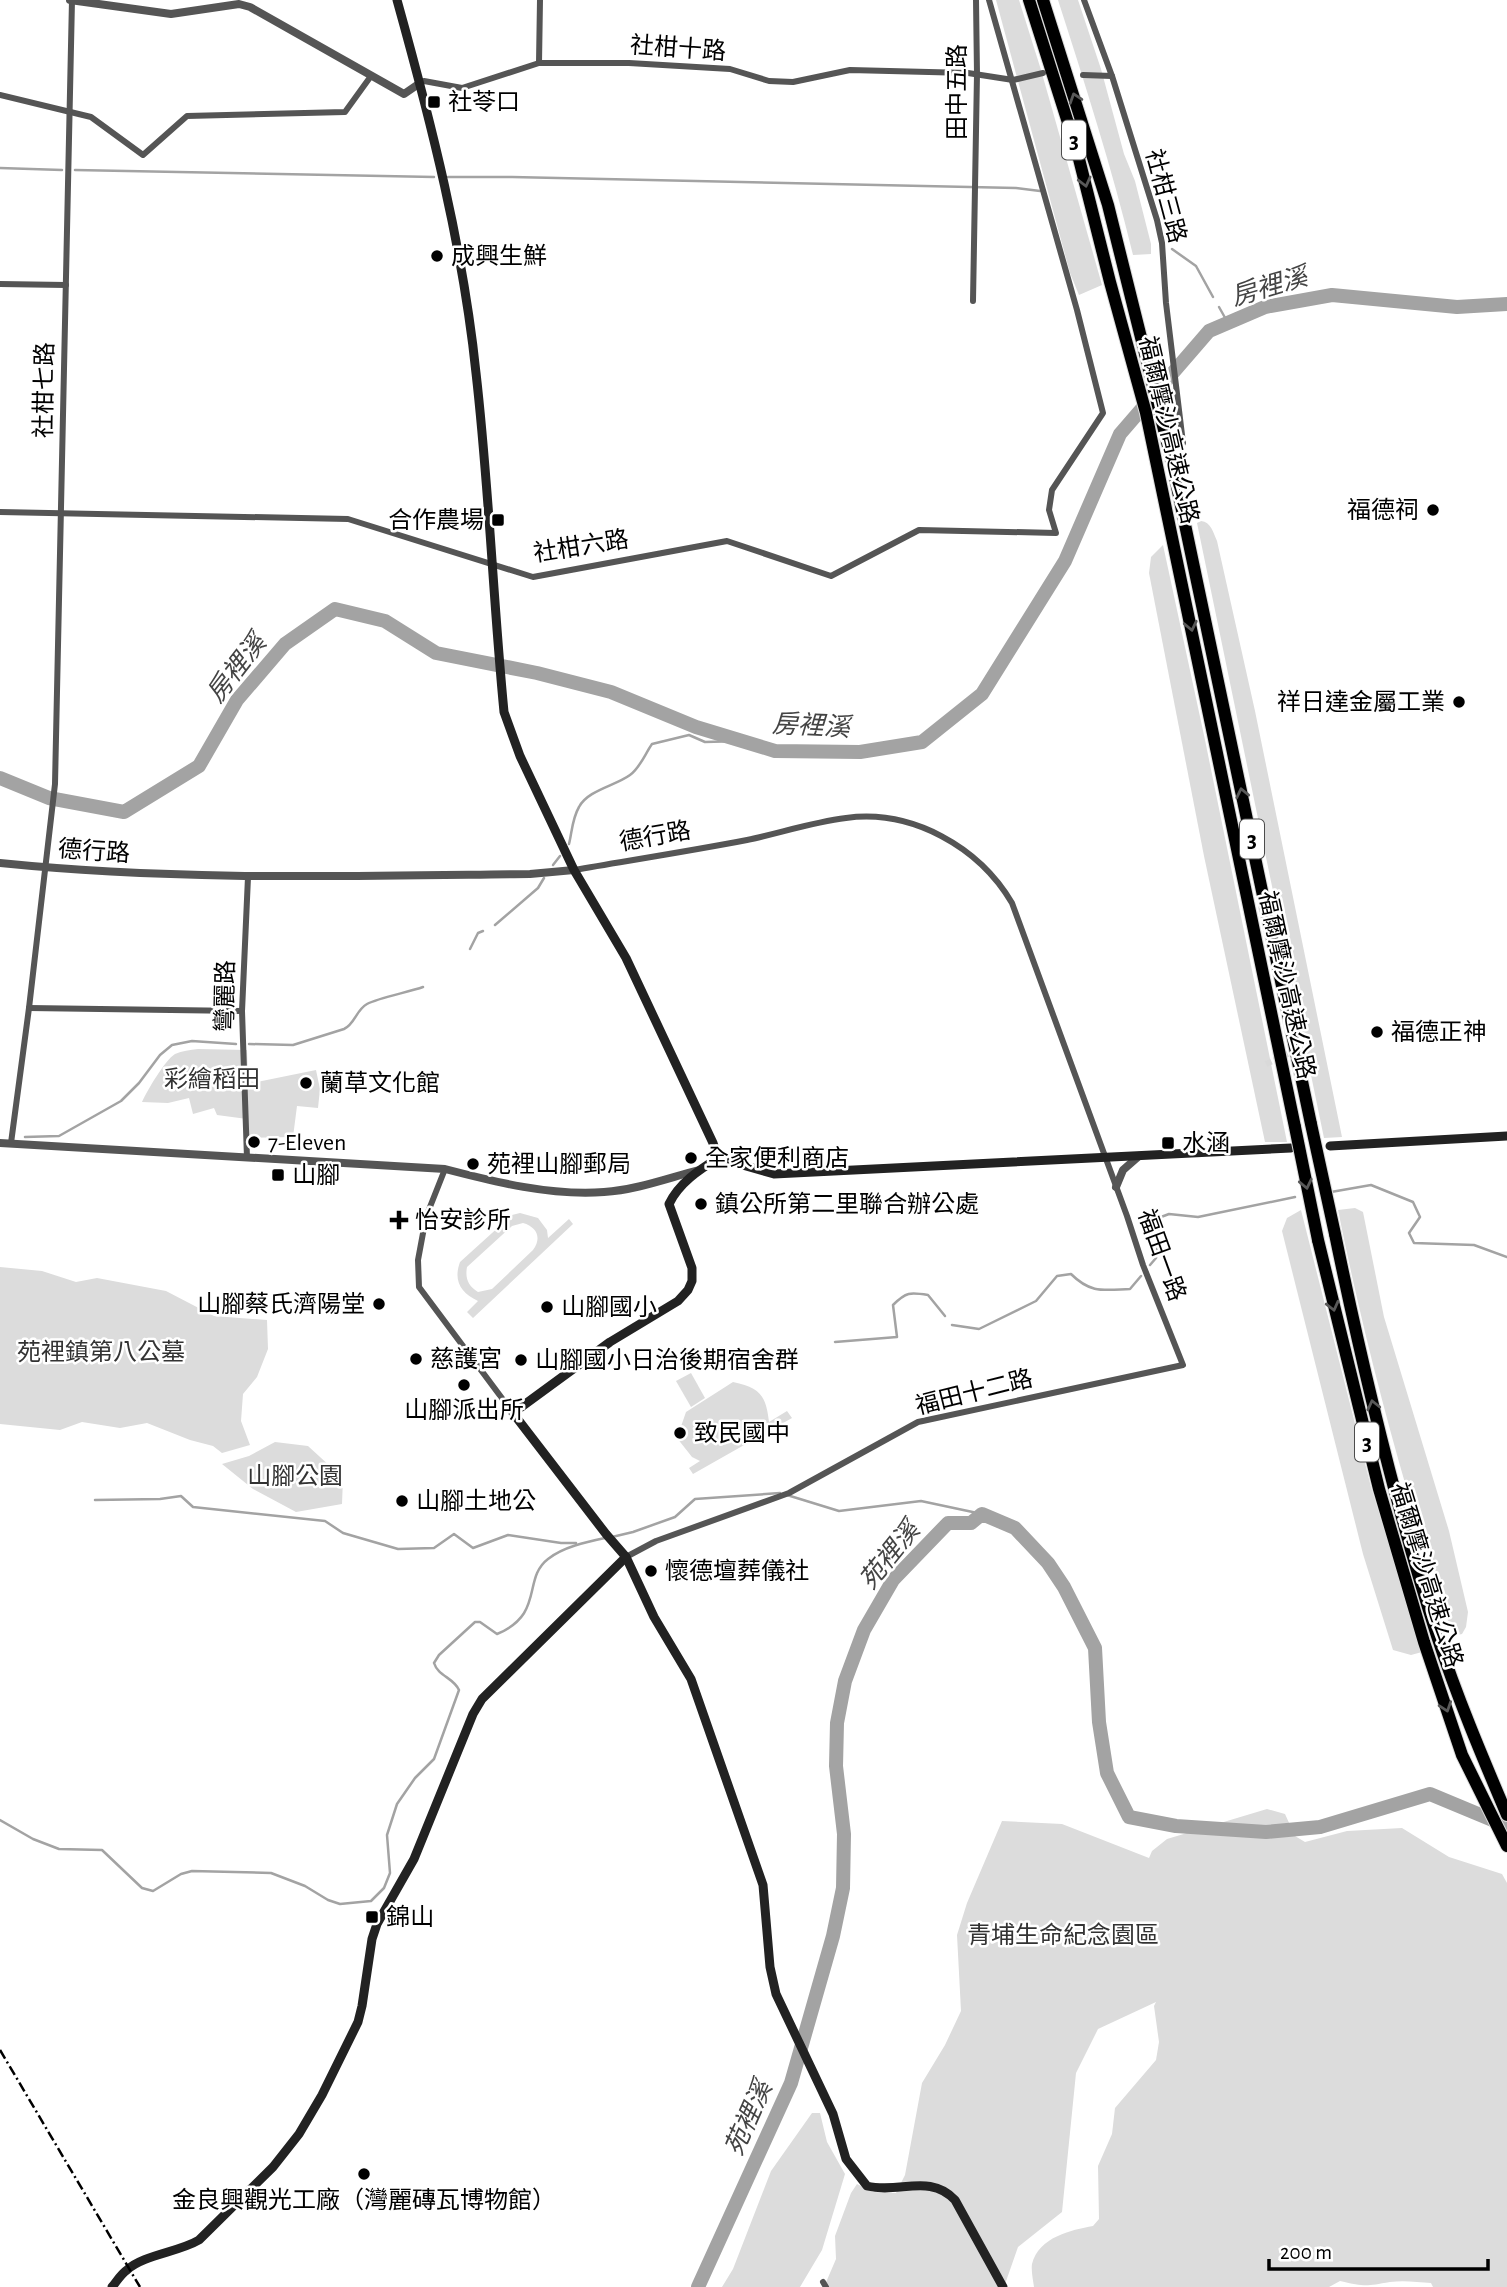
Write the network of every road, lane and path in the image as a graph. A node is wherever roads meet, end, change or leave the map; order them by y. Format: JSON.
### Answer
{"nodes":[{"id":1,"x":71,"y":0,"type":"edge"},
{"id":2,"x":397,"y":0,"type":"edge"},
{"id":3,"x":540,"y":0,"type":"edge"},
{"id":4,"x":976,"y":0,"type":"edge"},
{"id":5,"x":989,"y":0,"type":"edge"},
{"id":6,"x":1029,"y":0,"type":"edge"},
{"id":7,"x":1043,"y":0,"type":"edge"},
{"id":8,"x":1084,"y":0,"type":"edge"},
{"id":9,"x":539,"y":63,"type":"junction"},
{"id":10,"x":1043,"y":73,"type":"dead end"},
{"id":11,"x":977,"y":74,"type":"junction"},
{"id":12,"x":1083,"y":75,"type":"dead end"},
{"id":13,"x":371,"y":76,"type":"junction"},
{"id":14,"x":1112,"y":76,"type":"junction"},
{"id":15,"x":1013,"y":80,"type":"junction"},
{"id":16,"x":420,"y":83,"type":"junction"},
{"id":17,"x":0,"y":95,"type":"edge"},
{"id":18,"x":70,"y":113,"type":"junction"},
{"id":19,"x":0,"y":284,"type":"edge"},
{"id":20,"x":66,"y":285,"type":"junction"},
{"id":21,"x":973,"y":301,"type":"dead end"},
{"id":22,"x":1183,"y":443,"type":"dead end"},
{"id":23,"x":0,"y":512,"type":"edge"},
{"id":24,"x":61,"y":514,"type":"junction"},
{"id":25,"x":491,"y":564,"type":"junction"},
{"id":26,"x":0,"y":863,"type":"edge"},
{"id":27,"x":46,"y":867,"type":"junction"},
{"id":28,"x":574,"y":870,"type":"junction"},
{"id":29,"x":248,"y":877,"type":"junction"},
{"id":30,"x":29,"y":1008,"type":"junction"},
{"id":31,"x":242,"y":1011,"type":"junction"},
{"id":32,"x":1507,"y":1136,"type":"edge"},
{"id":33,"x":0,"y":1143,"type":"edge"},
{"id":34,"x":11,"y":1143,"type":"junction"},
{"id":35,"x":1330,"y":1146,"type":"dead end"},
{"id":36,"x":1291,"y":1148,"type":"dead end"},
{"id":37,"x":1139,"y":1156,"type":"junction"},
{"id":38,"x":1105,"y":1157,"type":"junction"},
{"id":39,"x":247,"y":1158,"type":"junction"},
{"id":40,"x":718,"y":1158,"type":"junction"},
{"id":41,"x":445,"y":1169,"type":"junction"},
{"id":42,"x":699,"y":1170,"type":"junction"},
{"id":43,"x":1116,"y":1187,"type":"junction"},
{"id":44,"x":1183,"y":1366,"type":"joint"},
{"id":45,"x":513,"y":1413,"type":"junction"},
{"id":46,"x":626,"y":1557,"type":"junction"},
{"id":47,"x":1507,"y":1815,"type":"edge"},
{"id":48,"x":1507,"y":1846,"type":"edge"},
{"id":49,"x":112,"y":2287,"type":"edge"},
{"id":50,"x":1003,"y":2287,"type":"edge"}],
"edges":[{"from":1,"to":13,"type":"street"},
{"from":1,"to":18,"type":"street","name":"社柑七路"},
{"from":2,"to":16,"type":"main road"},
{"from":3,"to":9,"type":"street"},
{"from":4,"to":11,"type":"street","name":"田中五路"},
{"from":5,"to":15,"type":"street"},
{"from":6,"to":48,"type":"highway","name":"福爾摩沙高速公路","number":"3","one_way":true,"bridge":true},
{"from":47,"to":7,"type":"highway","name":"福爾摩沙高速公路","number":"3","one_way":true,"bridge":true},
{"from":8,"to":14,"type":"street","name":"社柑三路"},
{"from":9,"to":11,"type":"street","name":"社柑十路"},
{"from":9,"to":16,"type":"street","name":"社柑十路"},
{"from":10,"to":15,"type":"street"},
{"from":11,"to":15,"type":"street","name":"社柑十路"},
{"from":11,"to":21,"type":"street","name":"田中五路"},
{"from":12,"to":14,"type":"street"},
{"from":13,"to":16,"type":"street"},
{"from":13,"to":18,"type":"street"},
{"from":14,"to":22,"type":"street","name":"社柑三路"},
{"from":15,"to":25,"type":"street","name":"社柑六路"},
{"from":16,"to":25,"type":"main road"},
{"from":17,"to":18,"type":"street"},
{"from":18,"to":20,"type":"street","name":"社柑七路"},
{"from":19,"to":20,"type":"street"},
{"from":20,"to":24,"type":"street","name":"社柑七路"},
{"from":23,"to":24,"type":"street","name":"社柑六路"},
{"from":24,"to":25,"type":"street","name":"社柑六路"},
{"from":24,"to":27,"type":"street","name":"社柑七路"},
{"from":25,"to":28,"type":"main road"},
{"from":26,"to":27,"type":"street","name":"德行路"},
{"from":27,"to":29,"type":"street","name":"德行路"},
{"from":27,"to":30,"type":"street","name":"社柑七路"},
{"from":28,"to":29,"type":"street","name":"德行路"},
{"from":28,"to":38,"type":"street","name":"德行路"},
{"from":28,"to":40,"type":"main road"},
{"from":29,"to":31,"type":"street","name":"彎麗路"},
{"from":30,"to":31,"type":"street"},
{"from":30,"to":34,"type":"street","name":"社柑七路"},
{"from":31,"to":39,"type":"street","name":"彎麗路"},
{"from":32,"to":35,"type":"main road"},
{"from":33,"to":34,"type":"street"},
{"from":34,"to":39,"type":"street"},
{"from":36,"to":37,"type":"main road"},
{"from":37,"to":38,"type":"main road"},
{"from":37,"to":43,"type":"street"},
{"from":38,"to":40,"type":"main road"},
{"from":38,"to":43,"type":"street","name":"福田一路"},
{"from":39,"to":41,"type":"street"},
{"from":40,"to":42,"type":"main road"},
{"from":41,"to":42,"type":"street"},
{"from":41,"to":45,"type":"street"},
{"from":42,"to":45,"type":"main road"},
{"from":43,"to":44,"type":"street","name":"福田一路"},
{"from":44,"to":46,"type":"street","name":"福田十二路"},
{"from":45,"to":46,"type":"main road"},
{"from":46,"to":49,"type":"main road"},
{"from":46,"to":50,"type":"main road"}]}
